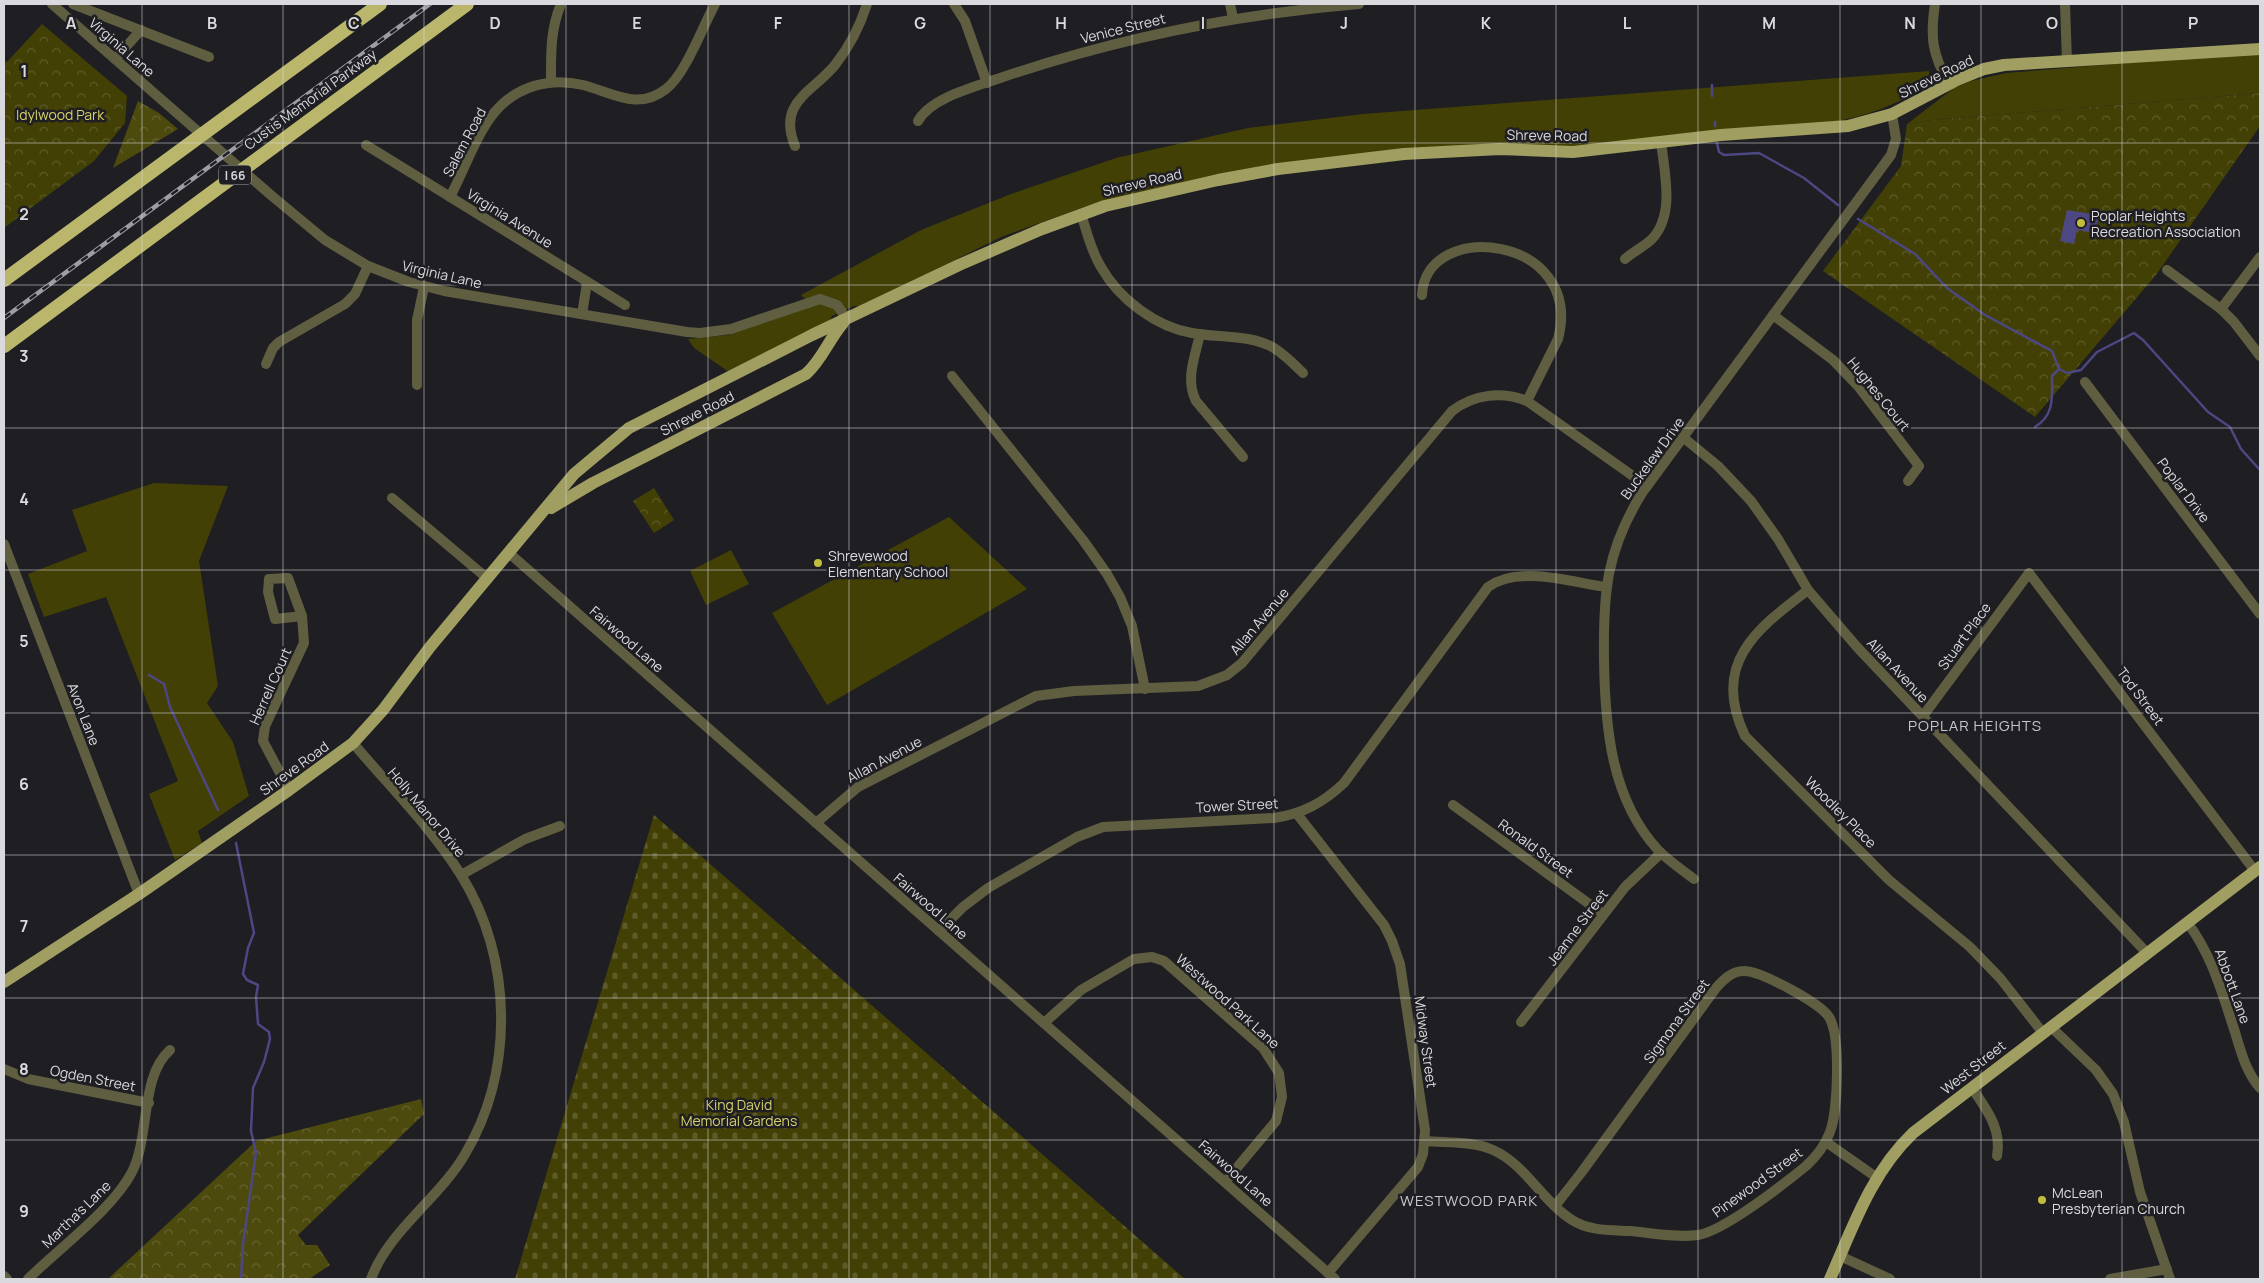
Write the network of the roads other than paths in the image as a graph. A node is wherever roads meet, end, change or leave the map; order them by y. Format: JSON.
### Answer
{"nodes":[{"id":1,"x":52,"y":4,"type":"edge"},
{"id":2,"x":73,"y":4,"type":"edge"},
{"id":3,"x":380,"y":4,"type":"edge"},
{"id":4,"x":467,"y":4,"type":"edge"},
{"id":5,"x":561,"y":4,"type":"edge"},
{"id":6,"x":715,"y":4,"type":"edge"},
{"id":7,"x":867,"y":4,"type":"edge"},
{"id":8,"x":954,"y":4,"type":"edge"},
{"id":9,"x":1230,"y":4,"type":"edge"},
{"id":10,"x":1359,"y":4,"type":"edge"},
{"id":11,"x":1935,"y":4,"type":"edge"},
{"id":12,"x":2065,"y":4,"type":"edge"},
{"id":13,"x":1233,"y":18,"type":"junction"},
{"id":14,"x":141,"y":30,"type":"junction"},
{"id":15,"x":2260,"y":49,"type":"edge"},
{"id":16,"x":209,"y":56,"type":"dead end"},
{"id":17,"x":115,"y":59,"type":"junction"},
{"id":18,"x":2067,"y":62,"type":"junction"},
{"id":19,"x":551,"y":82,"type":"junction"},
{"id":20,"x":987,"y":83,"type":"junction"},
{"id":21,"x":1949,"y":84,"type":"junction"},
{"id":22,"x":1892,"y":114,"type":"junction"},
{"id":23,"x":918,"y":121,"type":"dead end"},
{"id":24,"x":1661,"y":141,"type":"junction"},
{"id":25,"x":366,"y":145,"type":"dead end"},
{"id":26,"x":795,"y":146,"type":"dead end"},
{"id":27,"x":450,"y":197,"type":"junction"},
{"id":28,"x":1081,"y":214,"type":"junction"},
{"id":29,"x":87,"y":219,"type":"junction"},
{"id":30,"x":2260,"y":257,"type":"edge"},
{"id":31,"x":1625,"y":258,"type":"dead end"},
{"id":32,"x":368,"y":266,"type":"junction"},
{"id":33,"x":2167,"y":270,"type":"dead end"},
{"id":34,"x":4,"y":273,"type":"edge"},
{"id":35,"x":4,"y":280,"type":"edge"},
{"id":36,"x":587,"y":283,"type":"junction"},
{"id":37,"x":4,"y":286,"type":"edge"},
{"id":38,"x":424,"y":287,"type":"junction"},
{"id":39,"x":1422,"y":295,"type":"dead end"},
{"id":40,"x":625,"y":305,"type":"dead end"},
{"id":41,"x":2221,"y":310,"type":"junction"},
{"id":42,"x":582,"y":314,"type":"junction"},
{"id":43,"x":1774,"y":315,"type":"junction"},
{"id":44,"x":847,"y":319,"type":"junction"},
{"id":45,"x":1200,"y":334,"type":"junction"},
{"id":46,"x":812,"y":335,"type":"junction"},
{"id":47,"x":4,"y":346,"type":"edge"},
{"id":48,"x":822,"y":354,"type":"junction"},
{"id":49,"x":2260,"y":356,"type":"edge"},
{"id":50,"x":266,"y":364,"type":"dead end"},
{"id":51,"x":1303,"y":373,"type":"dead end"},
{"id":52,"x":952,"y":376,"type":"dead end"},
{"id":53,"x":2085,"y":382,"type":"dead end"},
{"id":54,"x":417,"y":385,"type":"dead end"},
{"id":55,"x":1527,"y":402,"type":"junction"},
{"id":56,"x":1684,"y":438,"type":"junction"},
{"id":57,"x":1243,"y":457,"type":"dead end"},
{"id":58,"x":1908,"y":481,"type":"dead end"},
{"id":59,"x":1647,"y":486,"type":"junction"},
{"id":60,"x":392,"y":498,"type":"dead end"},
{"id":61,"x":543,"y":513,"type":"junction"},
{"id":62,"x":4,"y":544,"type":"edge"},
{"id":63,"x":509,"y":553,"type":"junction"},
{"id":64,"x":2029,"y":573,"type":"joint"},
{"id":65,"x":488,"y":579,"type":"junction"},
{"id":66,"x":1606,"y":587,"type":"junction"},
{"id":67,"x":1808,"y":590,"type":"junction"},
{"id":68,"x":2260,"y":614,"type":"edge"},
{"id":69,"x":302,"y":616,"type":"junction"},
{"id":70,"x":1145,"y":688,"type":"junction"},
{"id":71,"x":1923,"y":716,"type":"junction"},
{"id":72,"x":353,"y":743,"type":"junction"},
{"id":73,"x":289,"y":790,"type":"junction"},
{"id":74,"x":1453,"y":805,"type":"dead end"},
{"id":75,"x":1297,"y":814,"type":"junction"},
{"id":76,"x":816,"y":823,"type":"junction"},
{"id":77,"x":560,"y":826,"type":"dead end"},
{"id":78,"x":1660,"y":853,"type":"junction"},
{"id":79,"x":2258,"y":869,"type":"edge"},
{"id":80,"x":461,"y":875,"type":"junction"},
{"id":81,"x":1694,"y":879,"type":"dead end"},
{"id":82,"x":139,"y":894,"type":"junction"},
{"id":83,"x":1603,"y":914,"type":"junction"},
{"id":84,"x":2187,"y":922,"type":"junction"},
{"id":85,"x":939,"y":931,"type":"junction"},
{"id":86,"x":2147,"y":953,"type":"junction"},
{"id":87,"x":4,"y":982,"type":"edge"},
{"id":88,"x":1521,"y":1022,"type":"dead end"},
{"id":89,"x":1044,"y":1023,"type":"junction"},
{"id":90,"x":2047,"y":1030,"type":"junction"},
{"id":91,"x":170,"y":1050,"type":"dead end"},
{"id":92,"x":4,"y":1069,"type":"edge"},
{"id":93,"x":1972,"y":1088,"type":"junction"},
{"id":94,"x":2260,"y":1088,"type":"edge"},
{"id":95,"x":149,"y":1103,"type":"junction"},
{"id":96,"x":1425,"y":1141,"type":"junction"},
{"id":97,"x":1826,"y":1142,"type":"junction"},
{"id":98,"x":1997,"y":1156,"type":"dead end"},
{"id":99,"x":1876,"y":1177,"type":"junction"},
{"id":100,"x":1225,"y":1182,"type":"junction"},
{"id":101,"x":1555,"y":1206,"type":"junction"},
{"id":102,"x":1840,"y":1256,"type":"junction"},
{"id":103,"x":2168,"y":1274,"type":"edge"},
{"id":104,"x":4,"y":1276,"type":"edge"},
{"id":105,"x":1332,"y":1276,"type":"edge"},
{"id":106,"x":7,"y":1279,"type":"edge"},
{"id":107,"x":29,"y":1279,"type":"edge"},
{"id":108,"x":371,"y":1279,"type":"edge"},
{"id":109,"x":1830,"y":1279,"type":"edge"},
{"id":110,"x":1890,"y":1279,"type":"edge"},
{"id":111,"x":2110,"y":1279,"type":"edge"}],
"edges":[{"from":1,"to":17,"type":"street","name":"Virginia Lane"},
{"from":2,"to":14,"type":"street"},
{"from":3,"to":29,"type":"highway"},
{"from":4,"to":47,"type":"highway","name":"Custis Memorial Parkway","number":"I 66"},
{"from":5,"to":19,"type":"street"},
{"from":6,"to":19,"type":"street","name":"Salem Road"},
{"from":7,"to":26,"type":"street"},
{"from":8,"to":20,"type":"street"},
{"from":9,"to":13,"type":"street"},
{"from":10,"to":13,"type":"street","name":"Venice Street"},
{"from":11,"to":21,"type":"street"},
{"from":12,"to":18,"type":"street"},
{"from":13,"to":20,"type":"street","name":"Venice Street"},
{"from":14,"to":16,"type":"street"},
{"from":14,"to":17,"type":"street"},
{"from":15,"to":18,"type":"main road","name":"Shreve Road"},
{"from":17,"to":32,"type":"street","name":"Virginia Lane"},
{"from":18,"to":21,"type":"main road","name":"Shreve Road"},
{"from":19,"to":27,"type":"street","name":"Salem Road"},
{"from":20,"to":23,"type":"street","name":"Venice Street"},
{"from":21,"to":22,"type":"main road","name":"Shreve Road"},
{"from":22,"to":24,"type":"main road","name":"Shreve Road"},
{"from":22,"to":43,"type":"street","name":"Buckelew Drive"},
{"from":24,"to":28,"type":"main road","name":"Shreve Road"},
{"from":24,"to":31,"type":"street"},
{"from":25,"to":27,"type":"street","name":"Virginia Avenue"},
{"from":27,"to":36,"type":"street","name":"Virginia Avenue"},
{"from":28,"to":44,"type":"main road","name":"Shreve Road"},
{"from":28,"to":45,"type":"street"},
{"from":29,"to":34,"type":"highway"},
{"from":29,"to":35,"type":"highway"},
{"from":29,"to":37,"type":"highway"},
{"from":30,"to":41,"type":"street"},
{"from":32,"to":38,"type":"street","name":"Virginia Lane"},
{"from":32,"to":50,"type":"street"},
{"from":33,"to":41,"type":"street"},
{"from":36,"to":40,"type":"street","name":"Virginia Avenue"},
{"from":36,"to":42,"type":"street"},
{"from":38,"to":42,"type":"street","name":"Virginia Lane"},
{"from":38,"to":54,"type":"street"},
{"from":39,"to":55,"type":"street"},
{"from":41,"to":49,"type":"street"},
{"from":42,"to":44,"type":"street","name":"Virginia Lane"},
{"from":43,"to":56,"type":"street","name":"Buckelew Drive"},
{"from":43,"to":58,"type":"street","name":"Hughes Court"},
{"from":44,"to":46,"type":"main road","name":"Shreve Road"},
{"from":44,"to":48,"type":"main road","name":"Shreve Road"},
{"from":45,"to":51,"type":"street"},
{"from":45,"to":57,"type":"street"},
{"from":46,"to":48,"type":"main road"},
{"from":46,"to":61,"type":"main road","name":"Shreve Road"},
{"from":48,"to":61,"type":"main road","name":"Shreve Road"},
{"from":52,"to":70,"type":"street"},
{"from":53,"to":68,"type":"street","name":"Poplar Drive"},
{"from":55,"to":59,"type":"street","name":"Allan Avenue"},
{"from":55,"to":70,"type":"street","name":"Allan Avenue"},
{"from":56,"to":59,"type":"street","name":"Buckelew Drive"},
{"from":56,"to":67,"type":"street","name":"Allan Avenue"},
{"from":59,"to":66,"type":"street","name":"Buckelew Drive"},
{"from":60,"to":65,"type":"street"},
{"from":61,"to":63,"type":"main road","name":"Shreve Road"},
{"from":62,"to":82,"type":"street","name":"Avon Lane"},
{"from":63,"to":65,"type":"main road","name":"Shreve Road"},
{"from":63,"to":76,"type":"street","name":"Fairwood Lane"},
{"from":64,"to":71,"type":"street","name":"Stuart Place"},
{"from":64,"to":79,"type":"street","name":"Tod Street"},
{"from":65,"to":72,"type":"main road","name":"Shreve Road"},
{"from":66,"to":75,"type":"street","name":"Tower Street"},
{"from":66,"to":78,"type":"street","name":"Buckelew Drive"},
{"from":67,"to":71,"type":"street","name":"Allan Avenue"},
{"from":67,"to":90,"type":"street","name":"Woodley Place"},
{"from":69,"to":69,"type":"street","name":"Herrell Court"},
{"from":69,"to":73,"type":"street","name":"Herrell Court"},
{"from":70,"to":76,"type":"street","name":"Allan Avenue"},
{"from":71,"to":86,"type":"street","name":"Allan Avenue"},
{"from":72,"to":73,"type":"main road","name":"Shreve Road"},
{"from":72,"to":80,"type":"street","name":"Holly Manor Drive"},
{"from":73,"to":82,"type":"main road","name":"Shreve Road"},
{"from":74,"to":83,"type":"street","name":"Ronald Street"},
{"from":75,"to":85,"type":"street","name":"Tower Street"},
{"from":75,"to":96,"type":"street","name":"Midway Street"},
{"from":76,"to":85,"type":"street","name":"Fairwood Lane"},
{"from":77,"to":80,"type":"street"},
{"from":78,"to":81,"type":"street","name":"Buckelew Drive"},
{"from":78,"to":83,"type":"street","name":"Jeanne Street"},
{"from":79,"to":84,"type":"main road","name":"West Street"},
{"from":80,"to":108,"type":"street","name":"Holly Manor Drive"},
{"from":82,"to":87,"type":"main road","name":"Shreve Road"},
{"from":83,"to":88,"type":"street","name":"Jeanne Street"},
{"from":84,"to":86,"type":"main road","name":"West Street"},
{"from":84,"to":94,"type":"street","name":"Abbott Lane"},
{"from":85,"to":89,"type":"street","name":"Fairwood Lane"},
{"from":86,"to":90,"type":"main road","name":"West Street"},
{"from":89,"to":100,"type":"street","name":"Fairwood Lane"},
{"from":89,"to":100,"type":"street","name":"Westwood Park Lane"},
{"from":90,"to":93,"type":"main road","name":"West Street"},
{"from":90,"to":103,"type":"street","name":"Woodley Place"},
{"from":91,"to":95,"type":"street","name":"Martha's Lane"},
{"from":92,"to":95,"type":"street","name":"Ogden Street"},
{"from":93,"to":98,"type":"street"},
{"from":93,"to":99,"type":"main road","name":"West Street"},
{"from":95,"to":107,"type":"street","name":"Martha's Lane"},
{"from":96,"to":101,"type":"street","name":"Pinewood Street"},
{"from":96,"to":105,"type":"street","name":"Midway Street"},
{"from":97,"to":99,"type":"street"},
{"from":97,"to":101,"type":"street","name":"Pinewood Street"},
{"from":97,"to":101,"type":"street","name":"Sigmona Street"},
{"from":99,"to":102,"type":"main road","name":"West Street"},
{"from":100,"to":105,"type":"street","name":"Fairwood Lane"},
{"from":102,"to":109,"type":"main road","name":"West Street"},
{"from":102,"to":110,"type":"street"},
{"from":103,"to":111,"type":"street"},
{"from":104,"to":106,"type":"street"}]}
